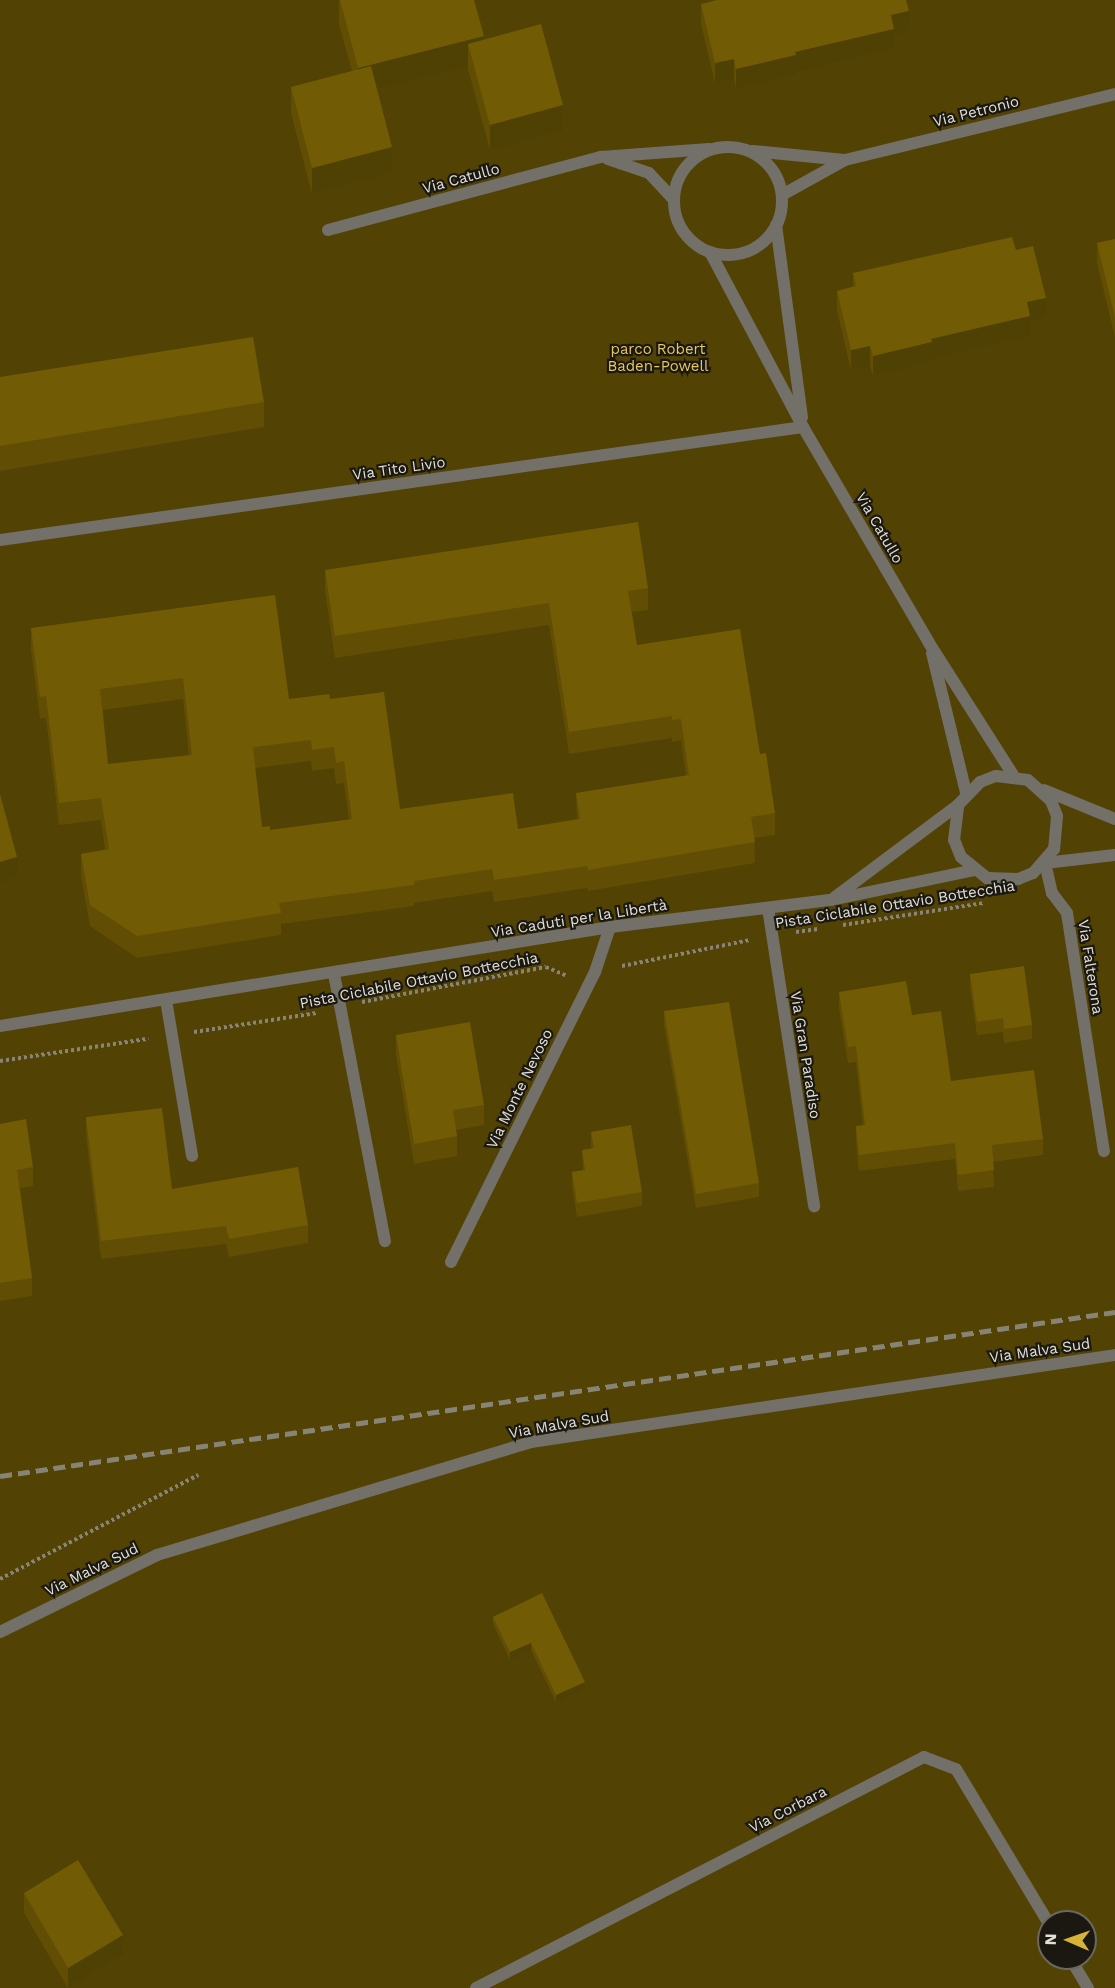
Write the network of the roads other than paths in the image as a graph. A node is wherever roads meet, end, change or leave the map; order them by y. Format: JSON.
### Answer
{"nodes":[{"id":1,"x":1115,"y":94,"type":"edge"},
{"id":2,"x":709,"y":150,"type":"junction"},
{"id":3,"x":750,"y":151,"type":"junction"},
{"id":4,"x":601,"y":157,"type":"junction"},
{"id":5,"x":844,"y":160,"type":"junction"},
{"id":6,"x":782,"y":195,"type":"junction"},
{"id":7,"x":673,"y":199,"type":"junction"},
{"id":8,"x":776,"y":225,"type":"junction"},
{"id":9,"x":328,"y":230,"type":"dead end"},
{"id":10,"x":710,"y":252,"type":"junction"},
{"id":11,"x":803,"y":428,"type":"junction"},
{"id":12,"x":0,"y":540,"type":"edge"},
{"id":13,"x":929,"y":643,"type":"junction"},
{"id":14,"x":1013,"y":775,"type":"junction"},
{"id":15,"x":1040,"y":788,"type":"junction"},
{"id":16,"x":966,"y":793,"type":"junction"},
{"id":17,"x":958,"y":805,"type":"junction"},
{"id":18,"x":1115,"y":819,"type":"edge"},
{"id":19,"x":1115,"y":855,"type":"edge"},
{"id":20,"x":1045,"y":863,"type":"junction"},
{"id":21,"x":974,"y":870,"type":"junction"},
{"id":22,"x":831,"y":900,"type":"junction"},
{"id":23,"x":768,"y":908,"type":"junction"},
{"id":24,"x":610,"y":927,"type":"junction"},
{"id":25,"x":334,"y":974,"type":"junction"},
{"id":26,"x":166,"y":1000,"type":"junction"},
{"id":27,"x":0,"y":1026,"type":"edge"},
{"id":28,"x":1104,"y":1151,"type":"dead end"},
{"id":29,"x":192,"y":1156,"type":"dead end"},
{"id":30,"x":814,"y":1206,"type":"dead end"},
{"id":31,"x":385,"y":1241,"type":"dead end"},
{"id":32,"x":451,"y":1262,"type":"dead end"},
{"id":33,"x":1115,"y":1355,"type":"edge"},
{"id":34,"x":0,"y":1632,"type":"edge"},
{"id":35,"x":1041,"y":1910,"type":"edge"},
{"id":36,"x":1077,"y":1970,"type":"edge"},
{"id":37,"x":476,"y":1988,"type":"edge"},
{"id":38,"x":1088,"y":1988,"type":"edge"}],
"edges":[{"from":1,"to":5,"type":"street","name":"Via Petronio"},
{"from":2,"to":3,"type":"street","name":"Via Catullo"},
{"from":2,"to":4,"type":"street","name":"Via Catullo"},
{"from":2,"to":7,"type":"street"},
{"from":3,"to":5,"type":"street","name":"Via Petronio"},
{"from":3,"to":6,"type":"street"},
{"from":4,"to":7,"type":"street","name":"Via Catullo"},
{"from":4,"to":9,"type":"street","name":"Via Catullo"},
{"from":5,"to":6,"type":"street","name":"Via Petronio"},
{"from":6,"to":8,"type":"street","name":"Via Catullo"},
{"from":7,"to":10,"type":"street","name":"Via Catullo"},
{"from":8,"to":10,"type":"street"},
{"from":8,"to":11,"type":"street","name":"Via Catullo"},
{"from":10,"to":11,"type":"street","name":"Via Catullo"},
{"from":11,"to":12,"type":"street","name":"Via Tito Livio"},
{"from":11,"to":13,"type":"street","name":"Via Catullo"},
{"from":13,"to":14,"type":"street"},
{"from":13,"to":16,"type":"street"},
{"from":14,"to":15,"type":"street"},
{"from":14,"to":16,"type":"street"},
{"from":15,"to":18,"type":"street"},
{"from":15,"to":20,"type":"street"},
{"from":16,"to":17,"type":"street"},
{"from":17,"to":21,"type":"street"},
{"from":17,"to":22,"type":"street"},
{"from":19,"to":20,"type":"street"},
{"from":20,"to":21,"type":"street"},
{"from":20,"to":28,"type":"street","name":"Via Falterona"},
{"from":21,"to":22,"type":"street","name":"Via Caduti per la Libertà"},
{"from":22,"to":23,"type":"street","name":"Via Caduti per la Libertà"},
{"from":23,"to":24,"type":"street","name":"Via Caduti per la Libertà"},
{"from":23,"to":30,"type":"street","name":"Via Gran Paradiso"},
{"from":24,"to":25,"type":"street","name":"Via Caduti per la Libertà"},
{"from":24,"to":32,"type":"street","name":"Via Monte Nevoso"},
{"from":25,"to":26,"type":"street","name":"Via Caduti per la Libertà"},
{"from":25,"to":31,"type":"street"},
{"from":26,"to":27,"type":"street","name":"Via Caduti per la Libertà"},
{"from":26,"to":29,"type":"street"},
{"from":33,"to":34,"type":"street","name":"Via Malva Sud"},
{"from":35,"to":37,"type":"street","name":"Via Corbara"},
{"from":36,"to":38,"type":"street"}]}
